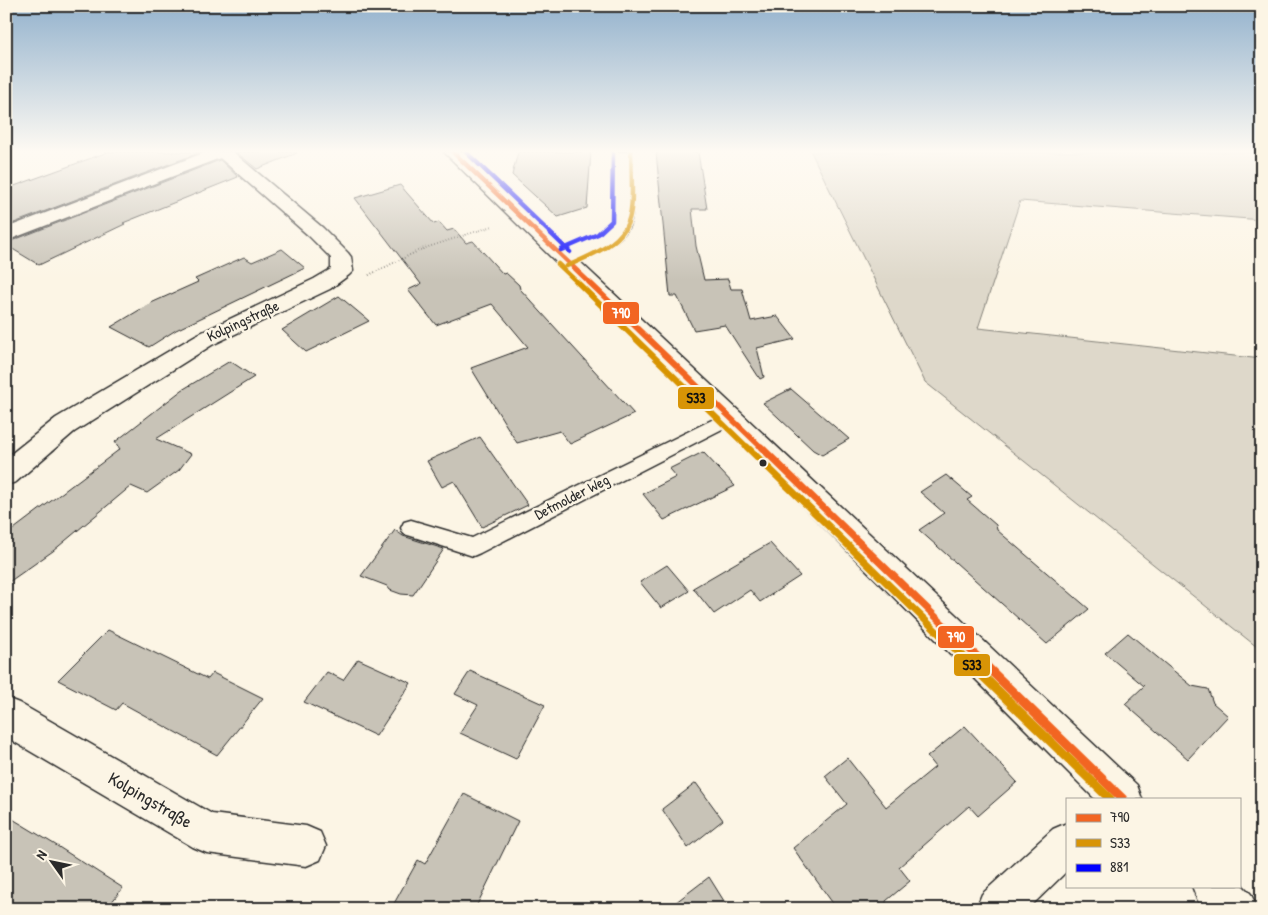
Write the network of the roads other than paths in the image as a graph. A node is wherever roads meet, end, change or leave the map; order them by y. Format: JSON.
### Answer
{"nodes":[{"id":1,"x":112,"y":195,"type":"edge"},
{"id":2,"x":272,"y":195,"type":"edge"},
{"id":3,"x":498,"y":195,"type":"edge"},
{"id":4,"x":621,"y":195,"type":"edge"},
{"id":5,"x":6,"y":236,"type":"edge"},
{"id":6,"x":564,"y":258,"type":"junction"},
{"id":7,"x":730,"y":417,"type":"junction"},
{"id":8,"x":6,"y":474,"type":"edge"},
{"id":9,"x":411,"y":528,"type":"dead end"},
{"id":10,"x":6,"y":716,"type":"edge"},
{"id":11,"x":1116,"y":796,"type":"edge"},
{"id":12,"x":1066,"y":844,"type":"edge"},
{"id":13,"x":306,"y":846,"type":"dead end"},
{"id":14,"x":1215,"y":888,"type":"edge"},
{"id":15,"x":997,"y":909,"type":"edge"},
{"id":16,"x":1236,"y":909,"type":"edge"}],
"edges":[{"from":1,"to":5,"type":"street"},
{"from":2,"to":8,"type":"street","name":"Kolpingstraße"},
{"from":3,"to":6,"type":"street"},
{"from":4,"to":6,"type":"street"},
{"from":6,"to":7,"type":"street"},
{"from":7,"to":9,"type":"lane","name":"Detmolder Weg"},
{"from":7,"to":11,"type":"street"},
{"from":10,"to":13,"type":"street","name":"Kolpingstraße"},
{"from":12,"to":15,"type":"street"},
{"from":14,"to":16,"type":"street"}]}
